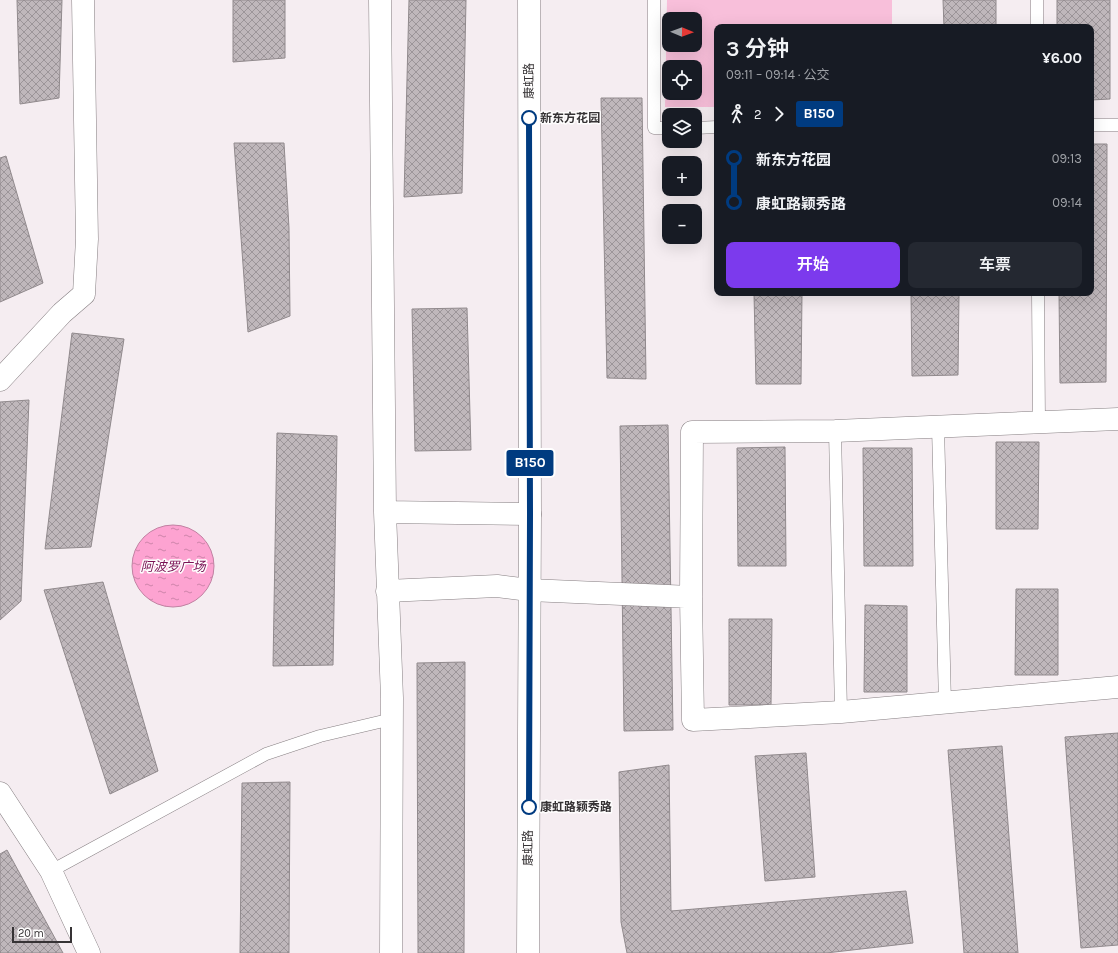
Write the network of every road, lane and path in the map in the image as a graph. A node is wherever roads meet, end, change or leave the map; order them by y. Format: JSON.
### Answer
{"nodes":[{"id":1,"x":83,"y":0,"type":"edge"},
{"id":2,"x":380,"y":0,"type":"edge"},
{"id":3,"x":529,"y":0,"type":"edge"},
{"id":4,"x":654,"y":0,"type":"edge"},
{"id":5,"x":1037,"y":0,"type":"edge"},
{"id":6,"x":1037,"y":24,"type":"edge"},
{"id":7,"x":1094,"y":125,"type":"edge"},
{"id":8,"x":1118,"y":125,"type":"edge"},
{"id":9,"x":662,"y":128,"type":"edge"},
{"id":10,"x":702,"y":128,"type":"edge"},
{"id":11,"x":714,"y":128,"type":"edge"},
{"id":12,"x":1038,"y":296,"type":"edge"},
{"id":13,"x":0,"y":380,"type":"edge"},
{"id":14,"x":1118,"y":419,"type":"edge"},
{"id":15,"x":1039,"y":422,"type":"junction"},
{"id":16,"x":938,"y":427,"type":"junction"},
{"id":17,"x":835,"y":431,"type":"junction"},
{"id":18,"x":385,"y":512,"type":"junction"},
{"id":19,"x":530,"y":514,"type":"junction"},
{"id":20,"x":529,"y":590,"type":"junction"},
{"id":21,"x":387,"y":591,"type":"junction"},
{"id":22,"x":691,"y":597,"type":"junction"},
{"id":23,"x":1118,"y":687,"type":"edge"},
{"id":24,"x":945,"y":703,"type":"junction"},
{"id":25,"x":841,"y":712,"type":"junction"},
{"id":26,"x":392,"y":719,"type":"junction"},
{"id":27,"x":0,"y":793,"type":"edge"},
{"id":28,"x":51,"y":872,"type":"junction"},
{"id":29,"x":89,"y":953,"type":"edge"},
{"id":30,"x":391,"y":953,"type":"edge"},
{"id":31,"x":528,"y":953,"type":"edge"}],
"edges":[{"from":1,"to":13,"type":"street"},
{"from":2,"to":18,"type":"street"},
{"from":3,"to":19,"type":"street","name":"康虹路"},
{"from":4,"to":9,"type":"lane"},
{"from":5,"to":6,"type":"lane"},
{"from":7,"to":8,"type":"lane"},
{"from":10,"to":11,"type":"lane"},
{"from":12,"to":15,"type":"lane"},
{"from":14,"to":15,"type":"street"},
{"from":15,"to":16,"type":"street"},
{"from":16,"to":17,"type":"street"},
{"from":16,"to":24,"type":"lane"},
{"from":17,"to":22,"type":"street"},
{"from":17,"to":25,"type":"lane"},
{"from":18,"to":19,"type":"street"},
{"from":18,"to":21,"type":"street"},
{"from":19,"to":20,"type":"street","name":"康虹路"},
{"from":20,"to":21,"type":"street"},
{"from":20,"to":22,"type":"street"},
{"from":20,"to":31,"type":"street","name":"康虹路"},
{"from":21,"to":26,"type":"street"},
{"from":22,"to":25,"type":"street"},
{"from":23,"to":24,"type":"street"},
{"from":24,"to":25,"type":"street"},
{"from":26,"to":28,"type":"lane"},
{"from":26,"to":30,"type":"street"},
{"from":27,"to":28,"type":"street"},
{"from":28,"to":29,"type":"street"}]}
